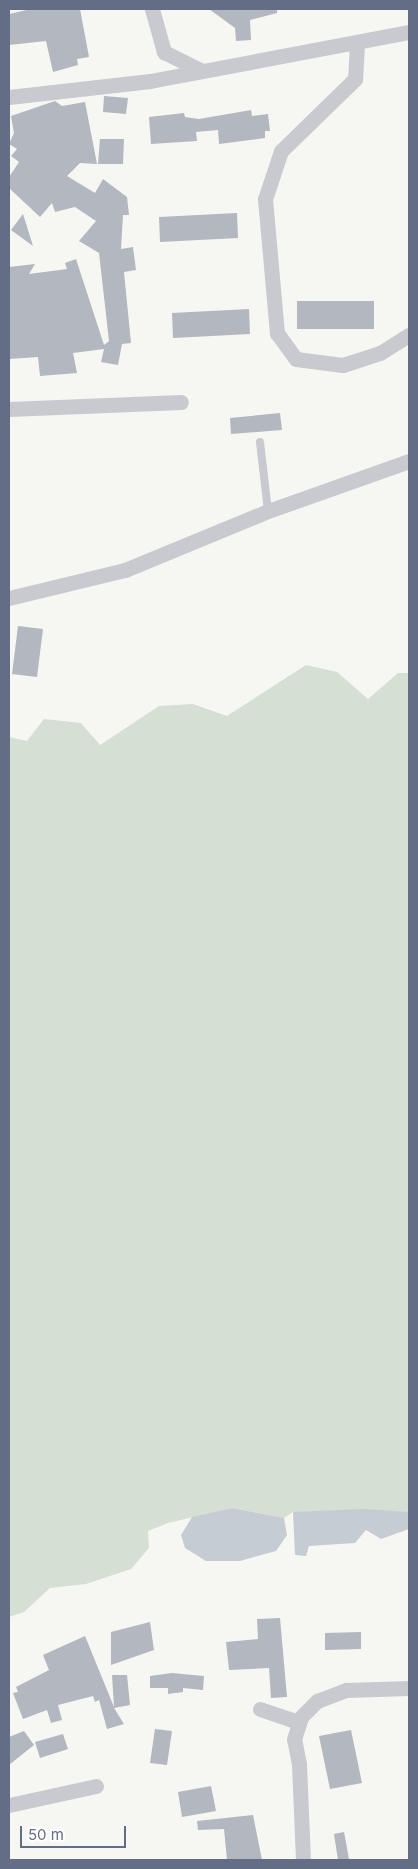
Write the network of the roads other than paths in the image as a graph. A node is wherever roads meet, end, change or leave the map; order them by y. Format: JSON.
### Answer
{"nodes":[{"id":1,"x":152,"y":9,"type":"edge"},
{"id":2,"x":409,"y":32,"type":"edge"},
{"id":3,"x":357,"y":43,"type":"junction"},
{"id":4,"x":202,"y":71,"type":"junction"},
{"id":5,"x":9,"y":97,"type":"edge"},
{"id":6,"x":409,"y":334,"type":"edge"},
{"id":7,"x":181,"y":402,"type":"dead end"},
{"id":8,"x":9,"y":409,"type":"edge"},
{"id":9,"x":260,"y":442,"type":"dead end"},
{"id":10,"x":409,"y":461,"type":"edge"},
{"id":11,"x":268,"y":511,"type":"junction"},
{"id":12,"x":9,"y":598,"type":"edge"},
{"id":13,"x":409,"y":1688,"type":"edge"},
{"id":14,"x":260,"y":1709,"type":"dead end"},
{"id":15,"x":298,"y":1722,"type":"junction"},
{"id":16,"x":96,"y":1786,"type":"dead end"},
{"id":17,"x":9,"y":1805,"type":"edge"},
{"id":18,"x":303,"y":1860,"type":"edge"}],
"edges":[{"from":1,"to":4,"type":"street"},
{"from":2,"to":3,"type":"street"},
{"from":3,"to":4,"type":"street"},
{"from":3,"to":6,"type":"street"},
{"from":4,"to":5,"type":"street"},
{"from":7,"to":8,"type":"street"},
{"from":9,"to":11,"type":"lane"},
{"from":10,"to":11,"type":"street"},
{"from":11,"to":12,"type":"street"},
{"from":13,"to":15,"type":"street"},
{"from":14,"to":15,"type":"street"},
{"from":15,"to":18,"type":"street"},
{"from":16,"to":17,"type":"street"}]}
